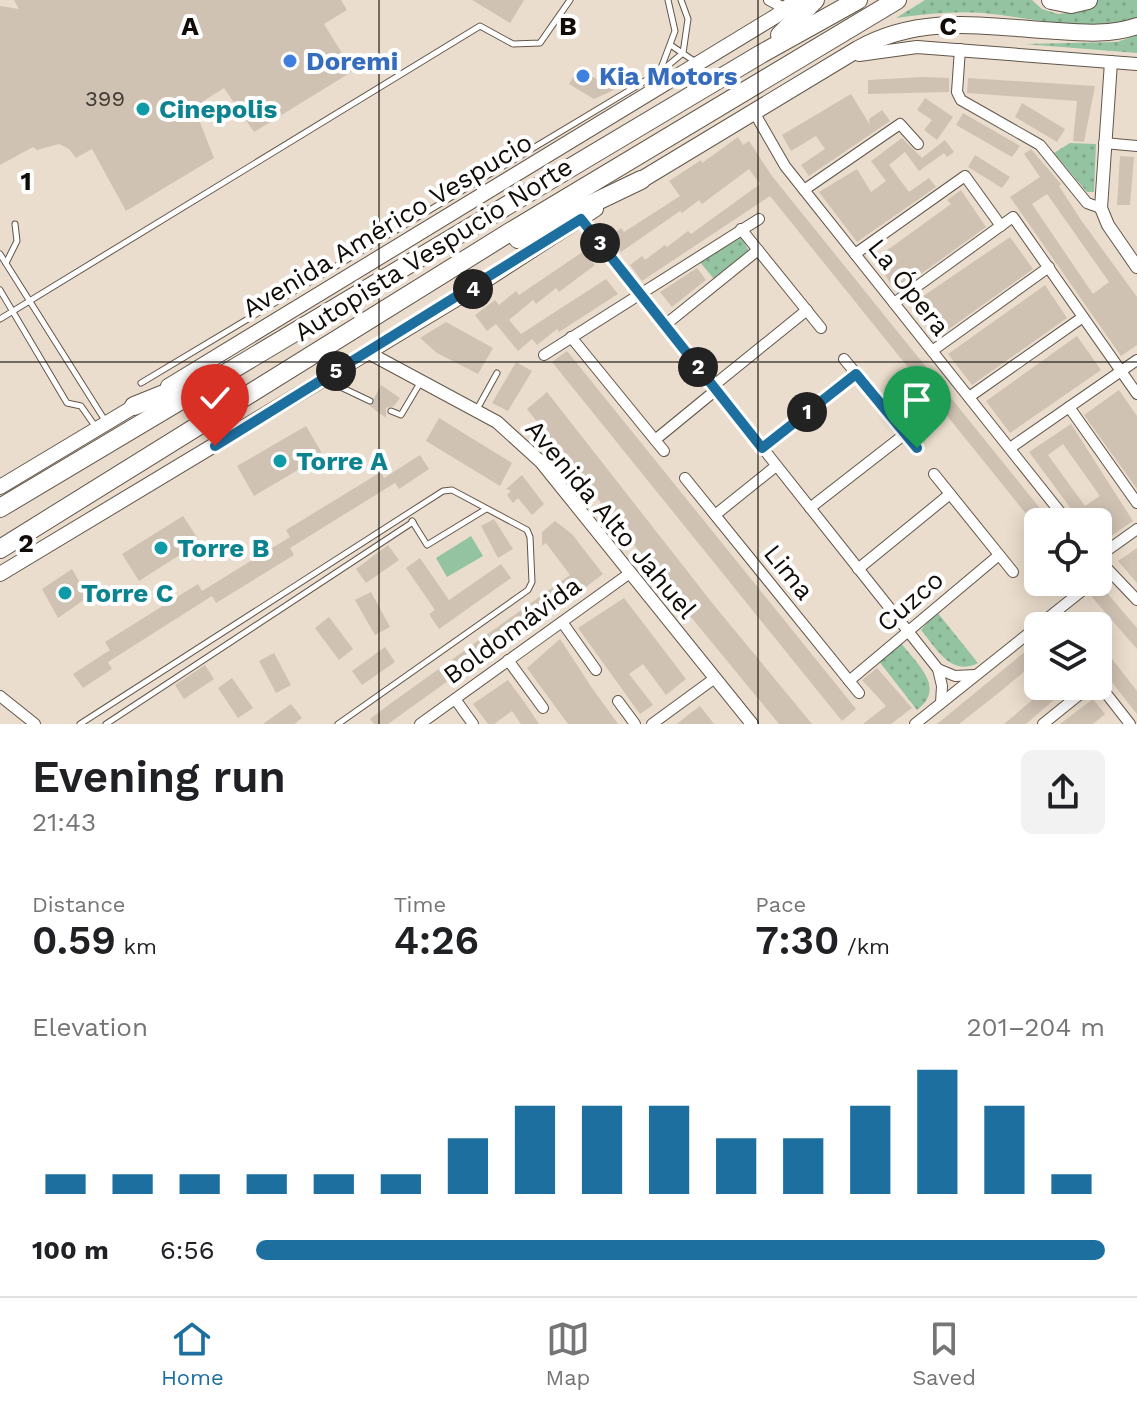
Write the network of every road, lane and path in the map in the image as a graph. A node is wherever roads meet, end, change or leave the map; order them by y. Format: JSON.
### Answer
{"nodes":[{"id":1,"x":570,"y":0,"type":"edge"},
{"id":2,"x":668,"y":0,"type":"edge"},
{"id":3,"x":681,"y":0,"type":"edge"},
{"id":4,"x":769,"y":0,"type":"edge"},
{"id":5,"x":815,"y":0,"type":"edge"},
{"id":6,"x":858,"y":0,"type":"edge"},
{"id":7,"x":897,"y":0,"type":"edge"},
{"id":8,"x":1051,"y":0,"type":"edge"},
{"id":9,"x":1088,"y":0,"type":"edge"},
{"id":10,"x":791,"y":5,"type":"edge"},
{"id":11,"x":1137,"y":26,"type":"edge"},
{"id":12,"x":672,"y":46,"type":"junction"},
{"id":13,"x":960,"y":49,"type":"junction"},
{"id":14,"x":683,"y":53,"type":"junction"},
{"id":15,"x":761,"y":54,"type":"junction"},
{"id":16,"x":840,"y":60,"type":"junction"},
{"id":17,"x":1111,"y":62,"type":"junction"},
{"id":18,"x":698,"y":64,"type":"junction"},
{"id":19,"x":1137,"y":64,"type":"edge"},
{"id":20,"x":660,"y":72,"type":"junction"},
{"id":21,"x":754,"y":112,"type":"junction"},
{"id":22,"x":1104,"y":143,"type":"junction"},
{"id":23,"x":918,"y":144,"type":"dead end"},
{"id":24,"x":1137,"y":146,"type":"edge"},
{"id":25,"x":641,"y":180,"type":"junction"},
{"id":26,"x":804,"y":190,"type":"junction"},
{"id":27,"x":428,"y":208,"type":"junction"},
{"id":28,"x":1101,"y":208,"type":"junction"},
{"id":29,"x":581,"y":219,"type":"junction"},
{"id":30,"x":759,"y":219,"type":"dead end"},
{"id":31,"x":15,"y":224,"type":"dead end"},
{"id":32,"x":437,"y":224,"type":"junction"},
{"id":33,"x":1001,"y":226,"type":"junction"},
{"id":34,"x":741,"y":229,"type":"junction"},
{"id":35,"x":758,"y":250,"type":"junction"},
{"id":36,"x":0,"y":254,"type":"edge"},
{"id":37,"x":855,"y":254,"type":"junction"},
{"id":38,"x":6,"y":263,"type":"junction"},
{"id":39,"x":1049,"y":267,"type":"junction"},
{"id":40,"x":1137,"y":267,"type":"edge"},
{"id":41,"x":432,"y":280,"type":"junction"},
{"id":42,"x":0,"y":290,"type":"edge"},
{"id":43,"x":639,"y":292,"type":"junction"},
{"id":44,"x":30,"y":301,"type":"junction"},
{"id":45,"x":894,"y":303,"type":"junction"},
{"id":46,"x":807,"y":310,"type":"junction"},
{"id":47,"x":14,"y":311,"type":"junction"},
{"id":48,"x":1083,"y":317,"type":"junction"},
{"id":49,"x":0,"y":319,"type":"edge"},
{"id":50,"x":238,"y":324,"type":"junction"},
{"id":51,"x":665,"y":325,"type":"junction"},
{"id":52,"x":821,"y":328,"type":"dead end"},
{"id":53,"x":571,"y":337,"type":"junction"},
{"id":54,"x":246,"y":339,"type":"junction"},
{"id":55,"x":932,"y":351,"type":"junction"},
{"id":56,"x":367,"y":352,"type":"junction"},
{"id":57,"x":260,"y":355,"type":"junction"},
{"id":58,"x":544,"y":355,"type":"dead end"},
{"id":59,"x":844,"y":359,"type":"dead end"},
{"id":60,"x":1137,"y":360,"type":"edge"},
{"id":61,"x":1121,"y":371,"type":"junction"},
{"id":62,"x":497,"y":373,"type":"dead end"},
{"id":63,"x":856,"y":374,"type":"junction"},
{"id":64,"x":323,"y":379,"type":"junction"},
{"id":65,"x":141,"y":383,"type":"dead end"},
{"id":66,"x":420,"y":383,"type":"junction"},
{"id":67,"x":715,"y":388,"type":"junction"},
{"id":68,"x":1137,"y":394,"type":"edge"},
{"id":69,"x":969,"y":397,"type":"junction"},
{"id":70,"x":370,"y":401,"type":"dead end"},
{"id":71,"x":134,"y":406,"type":"junction"},
{"id":72,"x":1069,"y":407,"type":"junction"},
{"id":73,"x":391,"y":411,"type":"dead end"},
{"id":74,"x":476,"y":412,"type":"junction"},
{"id":75,"x":102,"y":426,"type":"junction"},
{"id":76,"x":905,"y":434,"type":"junction"},
{"id":77,"x":655,"y":440,"type":"junction"},
{"id":78,"x":762,"y":448,"type":"junction"},
{"id":79,"x":917,"y":448,"type":"dead end"},
{"id":80,"x":1010,"y":448,"type":"junction"},
{"id":81,"x":664,"y":451,"type":"dead end"},
{"id":82,"x":776,"y":466,"type":"junction"},
{"id":83,"x":934,"y":474,"type":"dead end"},
{"id":84,"x":685,"y":478,"type":"dead end"},
{"id":85,"x":0,"y":487,"type":"edge"},
{"id":86,"x":950,"y":494,"type":"junction"},
{"id":87,"x":1137,"y":503,"type":"edge"},
{"id":88,"x":0,"y":508,"type":"edge"},
{"id":89,"x":810,"y":508,"type":"junction"},
{"id":90,"x":1057,"y":508,"type":"edge"},
{"id":91,"x":487,"y":509,"type":"junction"},
{"id":92,"x":408,"y":514,"type":"junction"},
{"id":93,"x":715,"y":515,"type":"junction"},
{"id":94,"x":413,"y":522,"type":"junction"},
{"id":95,"x":44,"y":523,"type":"junction"},
{"id":96,"x":1137,"y":529,"type":"edge"},
{"id":97,"x":1112,"y":548,"type":"edge"},
{"id":98,"x":0,"y":549,"type":"edge"},
{"id":99,"x":999,"y":555,"type":"junction"},
{"id":100,"x":0,"y":563,"type":"edge"},
{"id":101,"x":858,"y":569,"type":"junction"},
{"id":102,"x":1013,"y":572,"type":"dead end"},
{"id":103,"x":630,"y":573,"type":"junction"},
{"id":104,"x":0,"y":574,"type":"edge"},
{"id":105,"x":1112,"y":574,"type":"edge"},
{"id":106,"x":1078,"y":596,"type":"edge"},
{"id":107,"x":1137,"y":600,"type":"edge"},
{"id":108,"x":270,"y":602,"type":"junction"},
{"id":109,"x":276,"y":612,"type":"junction"},
{"id":110,"x":1060,"y":612,"type":"edge"},
{"id":111,"x":562,"y":622,"type":"junction"},
{"id":112,"x":907,"y":631,"type":"junction"},
{"id":113,"x":1024,"y":640,"type":"edge"},
{"id":114,"x":508,"y":660,"type":"junction"},
{"id":115,"x":938,"y":669,"type":"junction"},
{"id":116,"x":596,"y":670,"type":"dead end"},
{"id":117,"x":975,"y":675,"type":"junction"},
{"id":118,"x":715,"y":678,"type":"junction"},
{"id":119,"x":849,"y":681,"type":"junction"},
{"id":120,"x":859,"y":693,"type":"dead end"},
{"id":121,"x":0,"y":696,"type":"edge"},
{"id":122,"x":455,"y":699,"type":"junction"},
{"id":123,"x":1073,"y":700,"type":"edge"},
{"id":124,"x":1111,"y":700,"type":"edge"},
{"id":125,"x":618,"y":701,"type":"dead end"},
{"id":126,"x":941,"y":703,"type":"junction"},
{"id":127,"x":543,"y":708,"type":"dead end"},
{"id":128,"x":17,"y":709,"type":"junction"},
{"id":129,"x":102,"y":710,"type":"junction"},
{"id":130,"x":108,"y":723,"type":"edge"},
{"id":131,"x":16,"y":724,"type":"edge"},
{"id":132,"x":35,"y":724,"type":"edge"},
{"id":133,"x":80,"y":724,"type":"edge"},
{"id":134,"x":338,"y":724,"type":"edge"},
{"id":135,"x":420,"y":724,"type":"edge"},
{"id":136,"x":473,"y":724,"type":"edge"},
{"id":137,"x":635,"y":724,"type":"edge"},
{"id":138,"x":652,"y":724,"type":"edge"},
{"id":139,"x":752,"y":724,"type":"edge"},
{"id":140,"x":915,"y":724,"type":"edge"},
{"id":141,"x":1043,"y":724,"type":"edge"},
{"id":142,"x":1130,"y":724,"type":"edge"}],
"edges":[{"from":1,"to":44,"type":"lane"},
{"from":2,"to":12,"type":"lane"},
{"from":3,"to":14,"type":"lane"},
{"from":4,"to":10,"type":"street"},
{"from":5,"to":15,"type":"highway"},
{"from":6,"to":15,"type":"highway","name":"Autopista Vespucio Norte"},
{"from":7,"to":41,"type":"highway","name":"Autopista Vespucio Norte"},
{"from":8,"to":9,"type":"highway"},
{"from":10,"to":18,"type":"main road","name":"Avenida Américo Vespucio"},
{"from":11,"to":16,"type":"main road"},
{"from":12,"to":14,"type":"lane"},
{"from":12,"to":20,"type":"lane"},
{"from":13,"to":16,"type":"street"},
{"from":13,"to":17,"type":"street"},
{"from":13,"to":28,"type":"street"},
{"from":14,"to":18,"type":"lane"},
{"from":14,"to":20,"type":"lane"},
{"from":15,"to":57,"type":"highway","name":"Autopista Vespucio Norte"},
{"from":16,"to":21,"type":"main road"},
{"from":17,"to":19,"type":"street"},
{"from":17,"to":22,"type":"street"},
{"from":18,"to":32,"type":"main road","name":"Avenida Américo Vespucio"},
{"from":20,"to":27,"type":"lane"},
{"from":21,"to":25,"type":"main road"},
{"from":21,"to":26,"type":"street","name":"La Ópera"},
{"from":22,"to":24,"type":"street"},
{"from":22,"to":28,"type":"street"},
{"from":23,"to":26,"type":"street"},
{"from":25,"to":29,"type":"main road"},
{"from":25,"to":41,"type":"highway"},
{"from":26,"to":37,"type":"street","name":"La Ópera"},
{"from":27,"to":32,"type":"lane"},
{"from":27,"to":50,"type":"lane"},
{"from":28,"to":40,"type":"street"},
{"from":29,"to":43,"type":"street"},
{"from":29,"to":56,"type":"main road"},
{"from":30,"to":34,"type":"street"},
{"from":31,"to":38,"type":"lane"},
{"from":32,"to":54,"type":"main road","name":"Avenida Américo Vespucio"},
{"from":33,"to":37,"type":"street"},
{"from":33,"to":39,"type":"street"},
{"from":33,"to":45,"type":"street"},
{"from":34,"to":35,"type":"street"},
{"from":34,"to":43,"type":"street"},
{"from":35,"to":46,"type":"street"},
{"from":35,"to":51,"type":"street"},
{"from":36,"to":38,"type":"lane"},
{"from":37,"to":45,"type":"street","name":"La Ópera"},
{"from":38,"to":44,"type":"lane"},
{"from":39,"to":48,"type":"street"},
{"from":39,"to":55,"type":"street"},
{"from":41,"to":95,"type":"highway","name":"Autopista Vespucio Norte"},
{"from":42,"to":47,"type":"lane"},
{"from":43,"to":51,"type":"street"},
{"from":43,"to":53,"type":"street"},
{"from":44,"to":47,"type":"lane"},
{"from":44,"to":75,"type":"lane"},
{"from":45,"to":55,"type":"street","name":"La Ópera"},
{"from":46,"to":52,"type":"street"},
{"from":46,"to":67,"type":"street"},
{"from":47,"to":49,"type":"lane"},
{"from":47,"to":75,"type":"lane"},
{"from":48,"to":61,"type":"street"},
{"from":48,"to":69,"type":"street"},
{"from":50,"to":54,"type":"lane"},
{"from":50,"to":65,"type":"lane"},
{"from":51,"to":67,"type":"street"},
{"from":53,"to":58,"type":"street"},
{"from":53,"to":77,"type":"street"},
{"from":54,"to":71,"type":"main road","name":"Avenida Américo Vespucio"},
{"from":55,"to":69,"type":"street","name":"La Ópera"},
{"from":56,"to":64,"type":"main road"},
{"from":56,"to":66,"type":"street","name":"Avenida Alto Jahuel"},
{"from":57,"to":71,"type":"highway"},
{"from":57,"to":88,"type":"highway","name":"Autopista Vespucio Norte"},
{"from":59,"to":63,"type":"street"},
{"from":60,"to":61,"type":"street"},
{"from":61,"to":68,"type":"street"},
{"from":61,"to":72,"type":"street"},
{"from":62,"to":74,"type":"lane"},
{"from":63,"to":76,"type":"street"},
{"from":63,"to":78,"type":"street"},
{"from":64,"to":70,"type":"lane"},
{"from":64,"to":104,"type":"main road"},
{"from":66,"to":73,"type":"lane"},
{"from":66,"to":74,"type":"street","name":"Avenida Alto Jahuel"},
{"from":67,"to":77,"type":"street"},
{"from":67,"to":78,"type":"street"},
{"from":69,"to":80,"type":"street","name":"La Ópera"},
{"from":71,"to":75,"type":"main road","name":"Avenida Américo Vespucio"},
{"from":72,"to":80,"type":"street"},
{"from":72,"to":87,"type":"street"},
{"from":74,"to":103,"type":"street","name":"Avenida Alto Jahuel"},
{"from":75,"to":85,"type":"main road","name":"Avenida Américo Vespucio"},
{"from":76,"to":79,"type":"street"},
{"from":76,"to":89,"type":"street"},
{"from":77,"to":81,"type":"street"},
{"from":78,"to":82,"type":"street"},
{"from":80,"to":90,"type":"street","name":"La Ópera"},
{"from":82,"to":89,"type":"street"},
{"from":82,"to":93,"type":"street"},
{"from":83,"to":86,"type":"street"},
{"from":84,"to":93,"type":"street","name":"Lima"},
{"from":86,"to":99,"type":"street"},
{"from":86,"to":101,"type":"street"},
{"from":89,"to":101,"type":"street"},
{"from":91,"to":92,"type":"lane"},
{"from":91,"to":94,"type":"lane"},
{"from":91,"to":134,"type":"lane"},
{"from":92,"to":94,"type":"lane"},
{"from":92,"to":108,"type":"lane"},
{"from":93,"to":119,"type":"street","name":"Lima"},
{"from":94,"to":109,"type":"lane"},
{"from":95,"to":98,"type":"highway","name":"Autopista Vespucio Norte"},
{"from":95,"to":100,"type":"highway"},
{"from":96,"to":97,"type":"street"},
{"from":99,"to":102,"type":"street"},
{"from":99,"to":112,"type":"street","name":"Cuzco"},
{"from":101,"to":112,"type":"street"},
{"from":103,"to":111,"type":"street","name":"Boldomávida"},
{"from":103,"to":118,"type":"street","name":"Avenida Alto Jahuel"},
{"from":105,"to":107,"type":"street"},
{"from":106,"to":110,"type":"street"},
{"from":108,"to":109,"type":"lane"},
{"from":108,"to":129,"type":"lane"},
{"from":109,"to":130,"type":"lane"},
{"from":111,"to":114,"type":"street","name":"Boldomávida"},
{"from":111,"to":116,"type":"street"},
{"from":112,"to":115,"type":"street"},
{"from":112,"to":119,"type":"street","name":"Cuzco"},
{"from":113,"to":117,"type":"street"},
{"from":114,"to":122,"type":"street","name":"Boldomávida"},
{"from":114,"to":127,"type":"street"},
{"from":115,"to":117,"type":"street"},
{"from":115,"to":126,"type":"street"},
{"from":117,"to":126,"type":"street"},
{"from":118,"to":138,"type":"street"},
{"from":118,"to":139,"type":"street","name":"Avenida Alto Jahuel"},
{"from":119,"to":120,"type":"street","name":"Lima"},
{"from":121,"to":128,"type":"street"},
{"from":122,"to":135,"type":"street","name":"Boldomávida"},
{"from":122,"to":136,"type":"street"},
{"from":123,"to":141,"type":"street"},
{"from":124,"to":142,"type":"street"},
{"from":125,"to":137,"type":"street"},
{"from":126,"to":140,"type":"street"},
{"from":128,"to":131,"type":"street"},
{"from":128,"to":132,"type":"street"},
{"from":129,"to":130,"type":"lane"},
{"from":129,"to":133,"type":"lane"}]}
